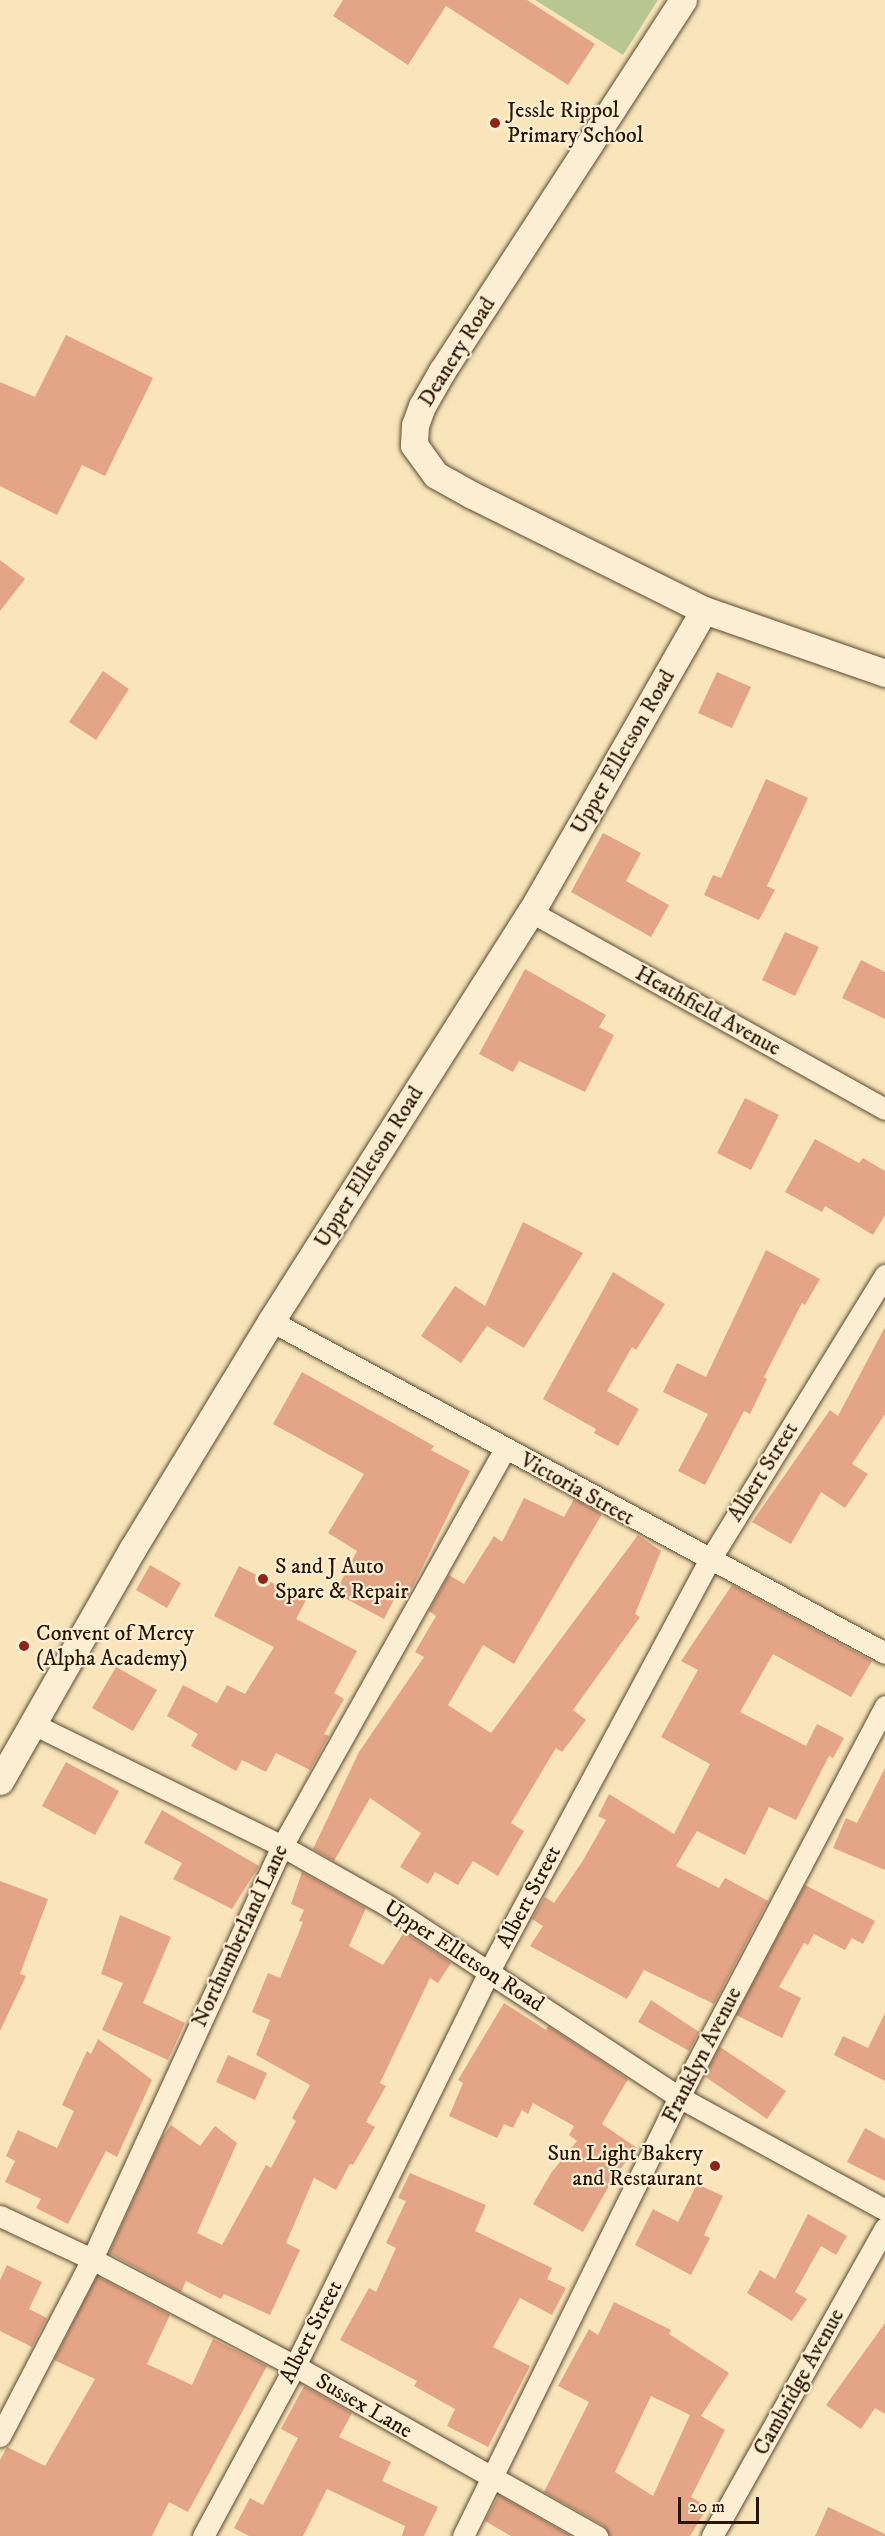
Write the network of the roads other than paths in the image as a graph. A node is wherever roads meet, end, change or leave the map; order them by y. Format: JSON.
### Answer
{"nodes":[{"id":1,"x":683,"y":0,"type":"edge"},
{"id":2,"x":704,"y":610,"type":"junction"},
{"id":3,"x":885,"y":673,"type":"edge"},
{"id":4,"x":531,"y":912,"type":"junction"},
{"id":5,"x":885,"y":1109,"type":"edge"},
{"id":6,"x":885,"y":1275,"type":"edge"},
{"id":7,"x":271,"y":1321,"type":"junction"},
{"id":8,"x":505,"y":1449,"type":"junction"},
{"id":9,"x":709,"y":1561,"type":"junction"},
{"id":10,"x":885,"y":1653,"type":"edge"},
{"id":11,"x":885,"y":1706,"type":"edge"},
{"id":12,"x":32,"y":1723,"type":"junction"},
{"id":13,"x":0,"y":1781,"type":"edge"},
{"id":14,"x":282,"y":1846,"type":"junction"},
{"id":15,"x":489,"y":1971,"type":"junction"},
{"id":16,"x":679,"y":2097,"type":"junction"},
{"id":17,"x":885,"y":2210,"type":"edge"},
{"id":18,"x":0,"y":2216,"type":"edge"},
{"id":19,"x":885,"y":2228,"type":"edge"},
{"id":20,"x":92,"y":2259,"type":"junction"},
{"id":21,"x":295,"y":2366,"type":"junction"},
{"id":22,"x":0,"y":2436,"type":"edge"},
{"id":23,"x":491,"y":2478,"type":"junction"},
{"id":24,"x":203,"y":2536,"type":"edge"},
{"id":25,"x":463,"y":2536,"type":"edge"},
{"id":26,"x":597,"y":2536,"type":"edge"},
{"id":27,"x":712,"y":2536,"type":"edge"}],
"edges":[{"from":1,"to":2,"type":"street","name":"Deanery Road"},
{"from":2,"to":3,"type":"street","name":"Deanery Road"},
{"from":2,"to":4,"type":"street","name":"Upper Elletson Road"},
{"from":4,"to":5,"type":"street","name":"Heathfield Avenue"},
{"from":4,"to":7,"type":"street","name":"Upper Elletson Road"},
{"from":6,"to":9,"type":"street","name":"Albert Street"},
{"from":7,"to":8,"type":"street","name":"Victoria Street"},
{"from":7,"to":12,"type":"street","name":"Upper Elletson Road"},
{"from":8,"to":9,"type":"street","name":"Victoria Street"},
{"from":8,"to":14,"type":"street","name":"Northumberland Lane"},
{"from":9,"to":10,"type":"street","name":"Victoria Street"},
{"from":9,"to":15,"type":"street","name":"Albert Street"},
{"from":11,"to":16,"type":"street","name":"Franklyn Avenue"},
{"from":12,"to":13,"type":"street","name":"Upper Elletson Road"},
{"from":12,"to":14,"type":"street","name":"Upper Elletson Road"},
{"from":14,"to":15,"type":"street","name":"Upper Elletson Road"},
{"from":14,"to":20,"type":"street","name":"Northumberland Lane"},
{"from":15,"to":16,"type":"street","name":"Upper Elletson Road"},
{"from":15,"to":21,"type":"street","name":"Albert Street"},
{"from":16,"to":17,"type":"street","name":"Upper Elletson Road"},
{"from":16,"to":23,"type":"street","name":"Franklyn Avenue"},
{"from":18,"to":20,"type":"street","name":"Sussex Lane"},
{"from":19,"to":27,"type":"street","name":"Cambridge Avenue"},
{"from":20,"to":21,"type":"street","name":"Sussex Lane"},
{"from":20,"to":22,"type":"street","name":"Northumberland Lane"},
{"from":21,"to":23,"type":"street","name":"Sussex Lane"},
{"from":21,"to":24,"type":"street","name":"Albert Street"},
{"from":23,"to":25,"type":"street","name":"Franklyn Avenue"},
{"from":23,"to":26,"type":"street","name":"Sussex Lane"}]}
